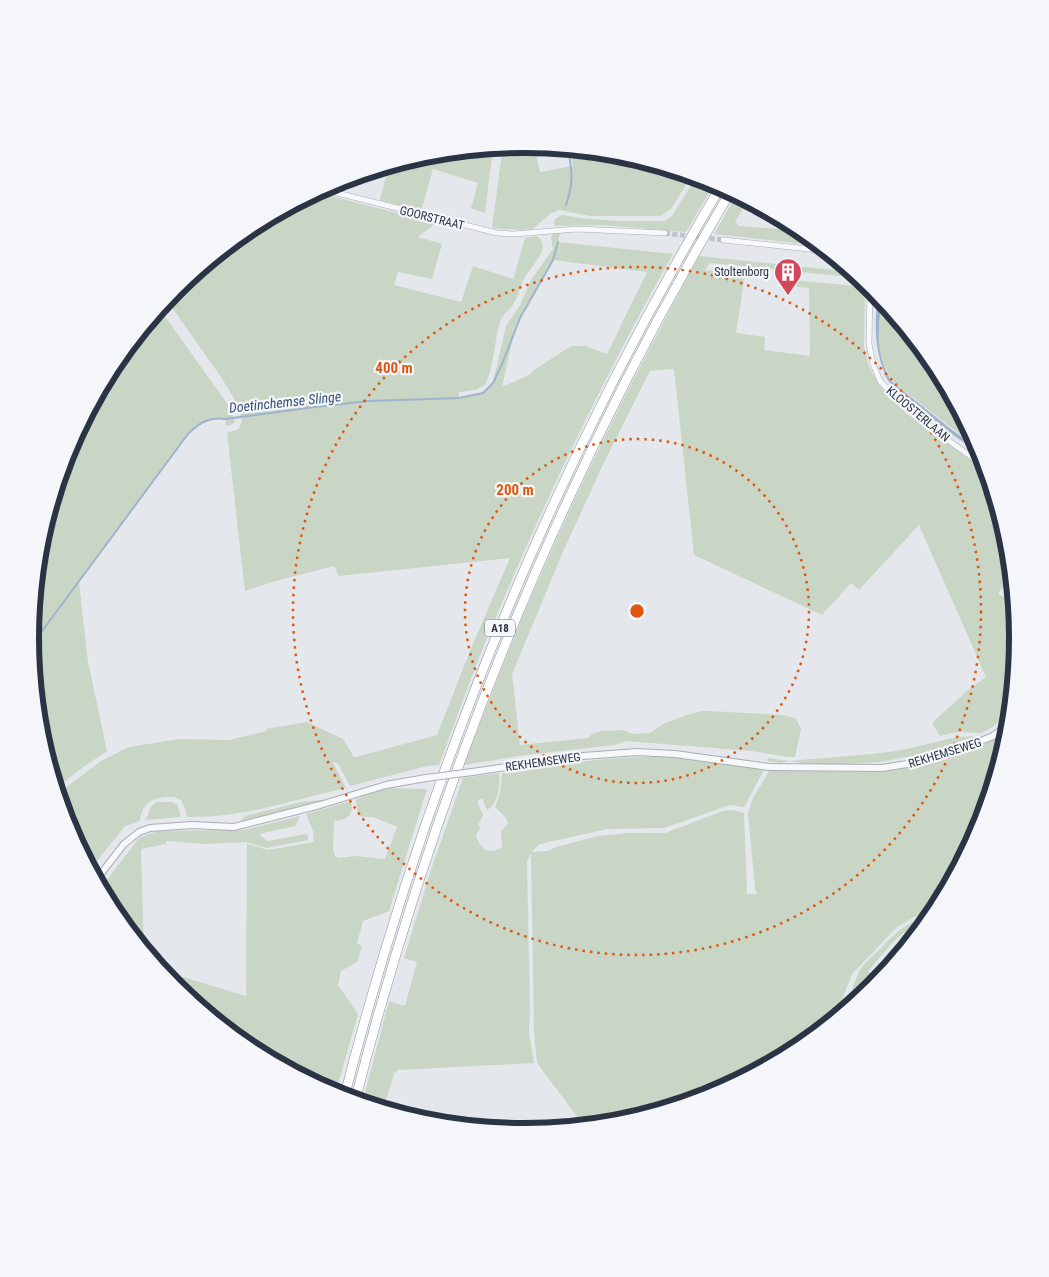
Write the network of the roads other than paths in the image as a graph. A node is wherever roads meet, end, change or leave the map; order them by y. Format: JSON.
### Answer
{"nodes":[{"id":1,"x":334,"y":192,"type":"edge"},
{"id":2,"x":717,"y":193,"type":"edge"},
{"id":3,"x":727,"y":198,"type":"edge"},
{"id":4,"x":664,"y":233,"type":"tunnel mouth"},
{"id":5,"x":723,"y":240,"type":"tunnel mouth"},
{"id":6,"x":815,"y":250,"type":"edge"},
{"id":7,"x":870,"y":297,"type":"edge"},
{"id":8,"x":976,"y":460,"type":"edge"},
{"id":9,"x":1002,"y":730,"type":"edge"},
{"id":10,"x":100,"y":874,"type":"edge"},
{"id":11,"x":346,"y":1090,"type":"edge"},
{"id":12,"x":357,"y":1094,"type":"edge"}],
"edges":[{"from":1,"to":4,"type":"street","name":"GOORSTRAAT"},
{"from":2,"to":11,"type":"highway","number":"A18"},
{"from":3,"to":12,"type":"highway","number":"A18"},
{"from":5,"to":6,"type":"street"},
{"from":7,"to":8,"type":"street","name":"KLOOSTERLAAN"},
{"from":9,"to":10,"type":"street","name":"REKHEMSEWEG","bridge":true}]}
